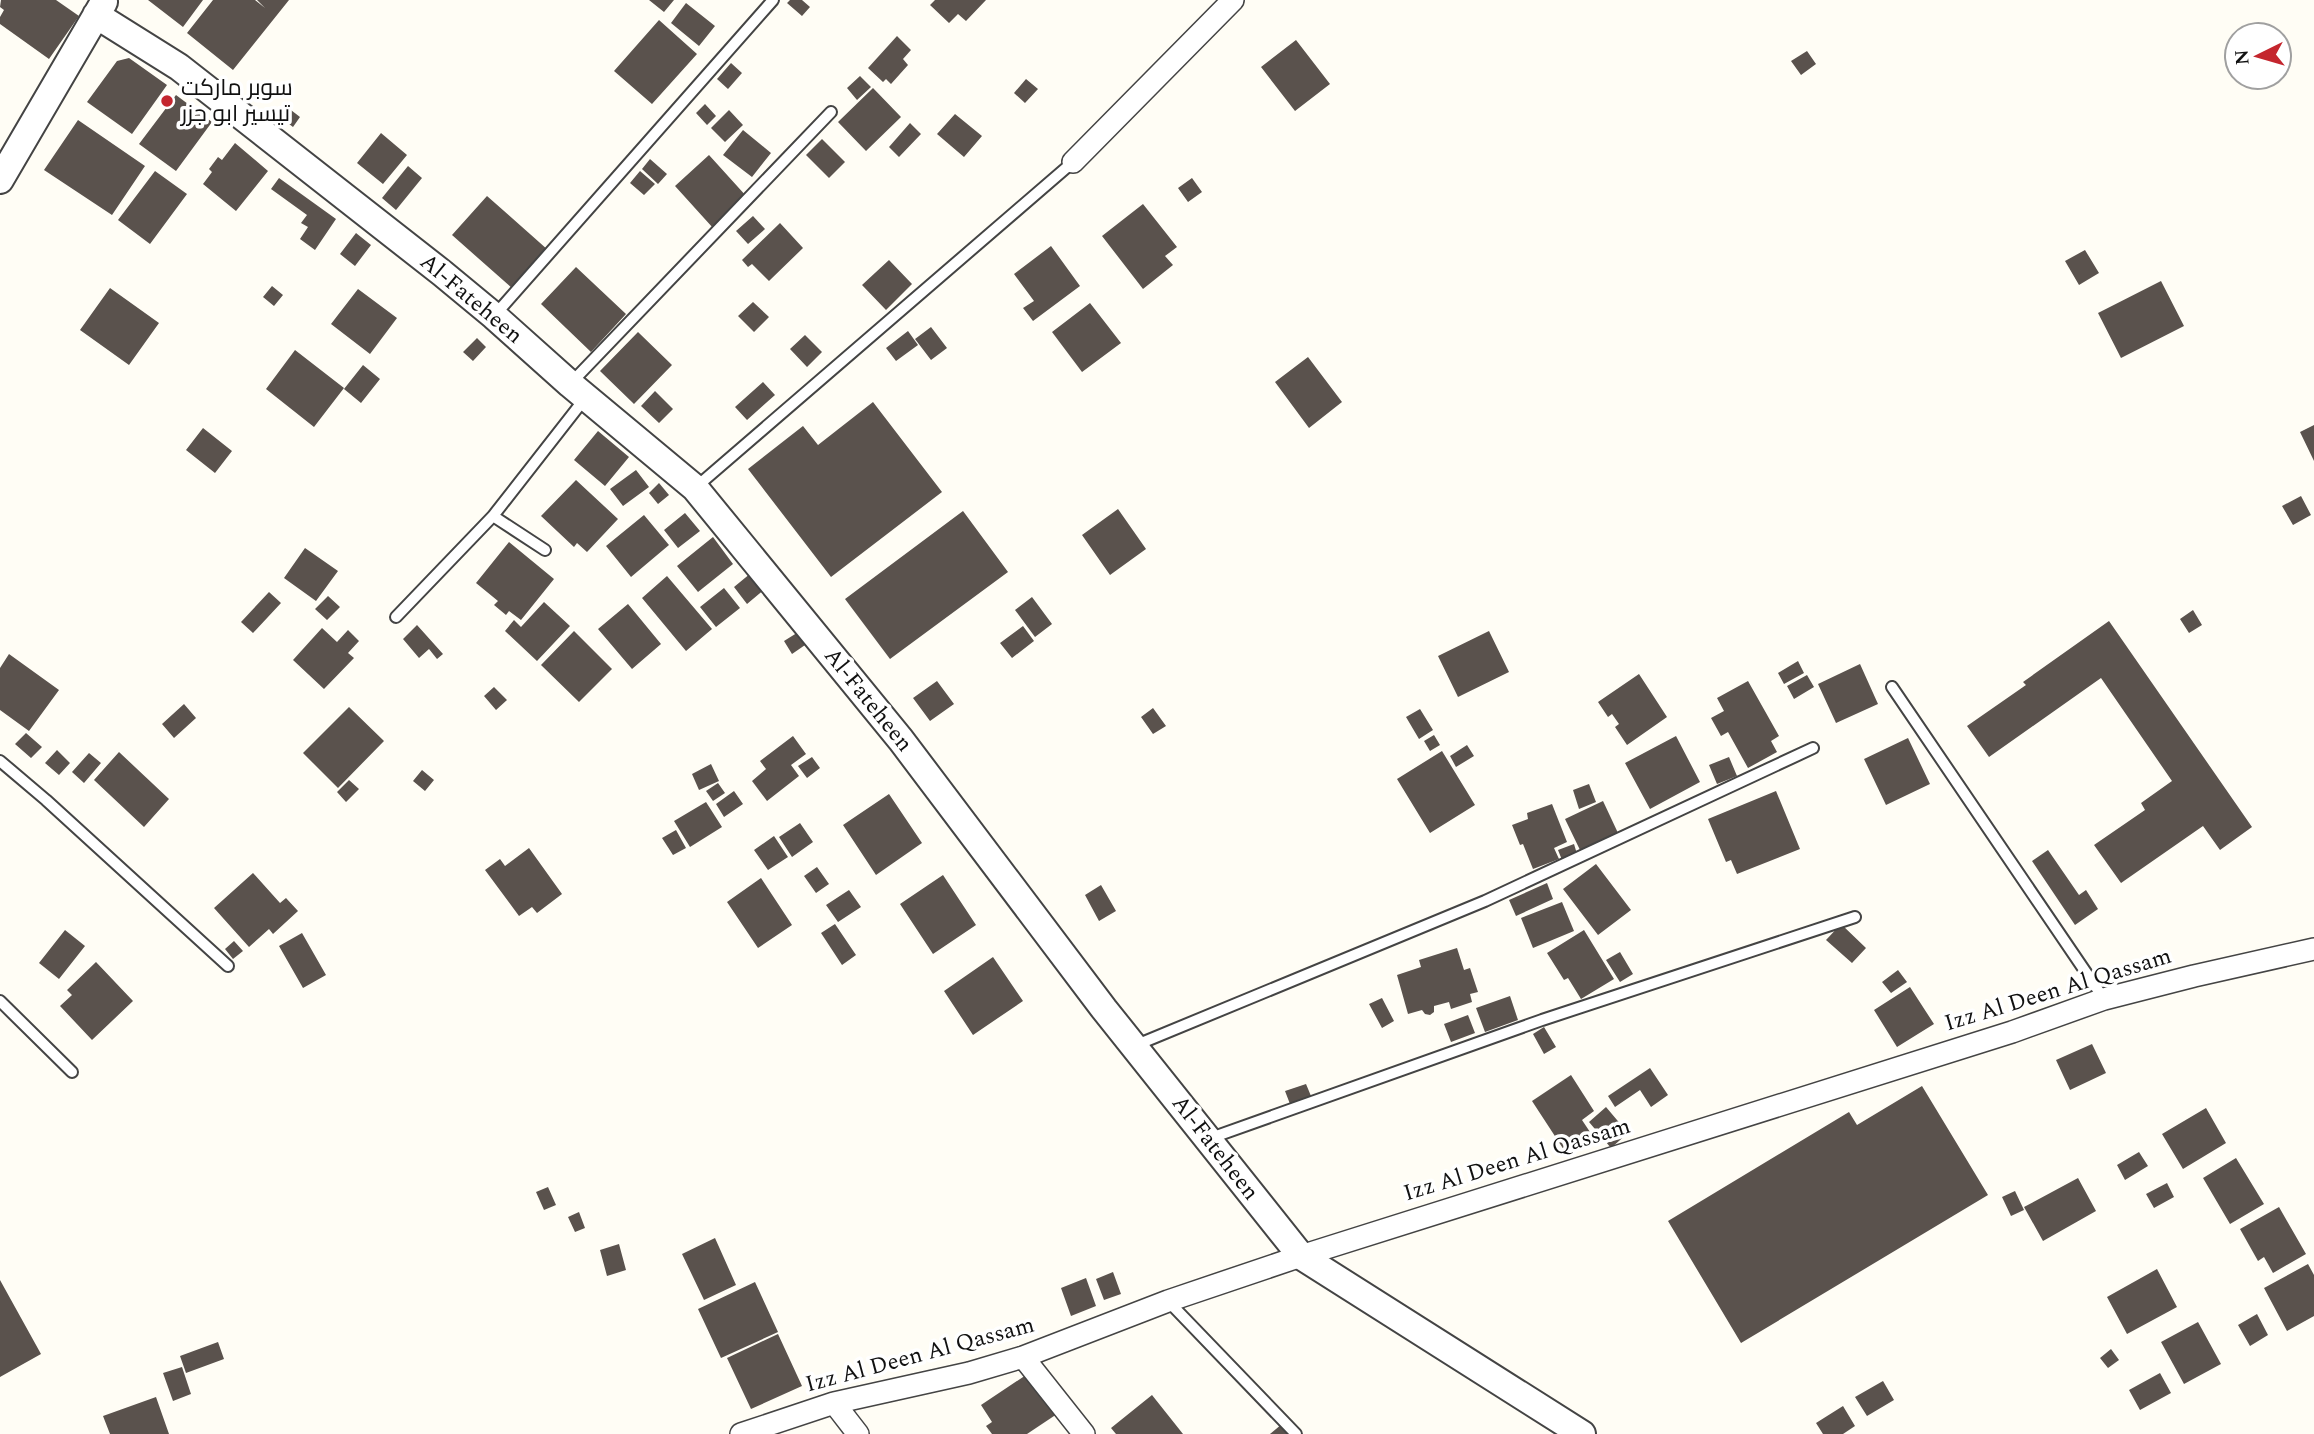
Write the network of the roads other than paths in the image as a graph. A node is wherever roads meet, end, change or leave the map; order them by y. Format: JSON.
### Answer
{"nodes":[{"id":1,"x":773,"y":0,"type":"edge"},
{"id":2,"x":1233,"y":0,"type":"edge"},
{"id":3,"x":100,"y":7,"type":"edge"},
{"id":4,"x":831,"y":112,"type":"dead end"},
{"id":5,"x":1073,"y":162,"type":"joint"},
{"id":6,"x":0,"y":180,"type":"edge"},
{"id":7,"x":494,"y":316,"type":"junction"},
{"id":8,"x":578,"y":391,"type":"junction"},
{"id":9,"x":695,"y":488,"type":"junction"},
{"id":10,"x":493,"y":516,"type":"junction"},
{"id":11,"x":545,"y":550,"type":"dead end"},
{"id":12,"x":396,"y":617,"type":"dead end"},
{"id":13,"x":1892,"y":687,"type":"dead end"},
{"id":14,"x":1813,"y":748,"type":"dead end"},
{"id":15,"x":0,"y":761,"type":"edge"},
{"id":16,"x":1855,"y":917,"type":"dead end"},
{"id":17,"x":2314,"y":949,"type":"edge"},
{"id":18,"x":228,"y":966,"type":"dead end"},
{"id":19,"x":2104,"y":999,"type":"junction"},
{"id":20,"x":0,"y":1001,"type":"edge"},
{"id":21,"x":1134,"y":1046,"type":"junction"},
{"id":22,"x":72,"y":1072,"type":"dead end"},
{"id":23,"x":1208,"y":1139,"type":"junction"},
{"id":24,"x":1301,"y":1256,"type":"junction"},
{"id":25,"x":1168,"y":1301,"type":"junction"},
{"id":26,"x":1023,"y":1357,"type":"junction"},
{"id":27,"x":834,"y":1403,"type":"junction"},
{"id":28,"x":741,"y":1434,"type":"edge"},
{"id":29,"x":858,"y":1434,"type":"edge"},
{"id":30,"x":1084,"y":1434,"type":"edge"},
{"id":31,"x":1296,"y":1434,"type":"edge"},
{"id":32,"x":1582,"y":1434,"type":"edge"}],
"edges":[{"from":1,"to":7,"type":"lane"},
{"from":2,"to":5,"type":"street"},
{"from":3,"to":6,"type":"street"},
{"from":3,"to":7,"type":"street","name":"Al-Fateheen"},
{"from":4,"to":8,"type":"lane"},
{"from":5,"to":9,"type":"lane"},
{"from":7,"to":8,"type":"street","name":"Al-Fateheen"},
{"from":8,"to":9,"type":"street","name":"Al-Fateheen"},
{"from":8,"to":10,"type":"lane"},
{"from":9,"to":21,"type":"street","name":"Al-Fateheen"},
{"from":10,"to":11,"type":"lane"},
{"from":10,"to":12,"type":"lane"},
{"from":13,"to":19,"type":"lane"},
{"from":14,"to":21,"type":"lane"},
{"from":15,"to":18,"type":"lane"},
{"from":16,"to":23,"type":"lane"},
{"from":17,"to":19,"type":"street","name":"Izz Al Deen Al Qassam"},
{"from":19,"to":24,"type":"street","name":"Izz Al Deen Al Qassam"},
{"from":20,"to":22,"type":"lane"},
{"from":21,"to":23,"type":"street","name":"Al-Fateheen"},
{"from":23,"to":24,"type":"street","name":"Al-Fateheen"},
{"from":24,"to":25,"type":"street","name":"Izz Al Deen Al Qassam"},
{"from":24,"to":32,"type":"street","name":"Al-Fateheen"},
{"from":25,"to":26,"type":"street","name":"Izz Al Deen Al Qassam"},
{"from":25,"to":31,"type":"lane"},
{"from":26,"to":27,"type":"street","name":"Izz Al Deen Al Qassam"},
{"from":26,"to":30,"type":"street"},
{"from":27,"to":28,"type":"street","name":"Izz Al Deen Al Qassam"},
{"from":27,"to":29,"type":"street"}]}
